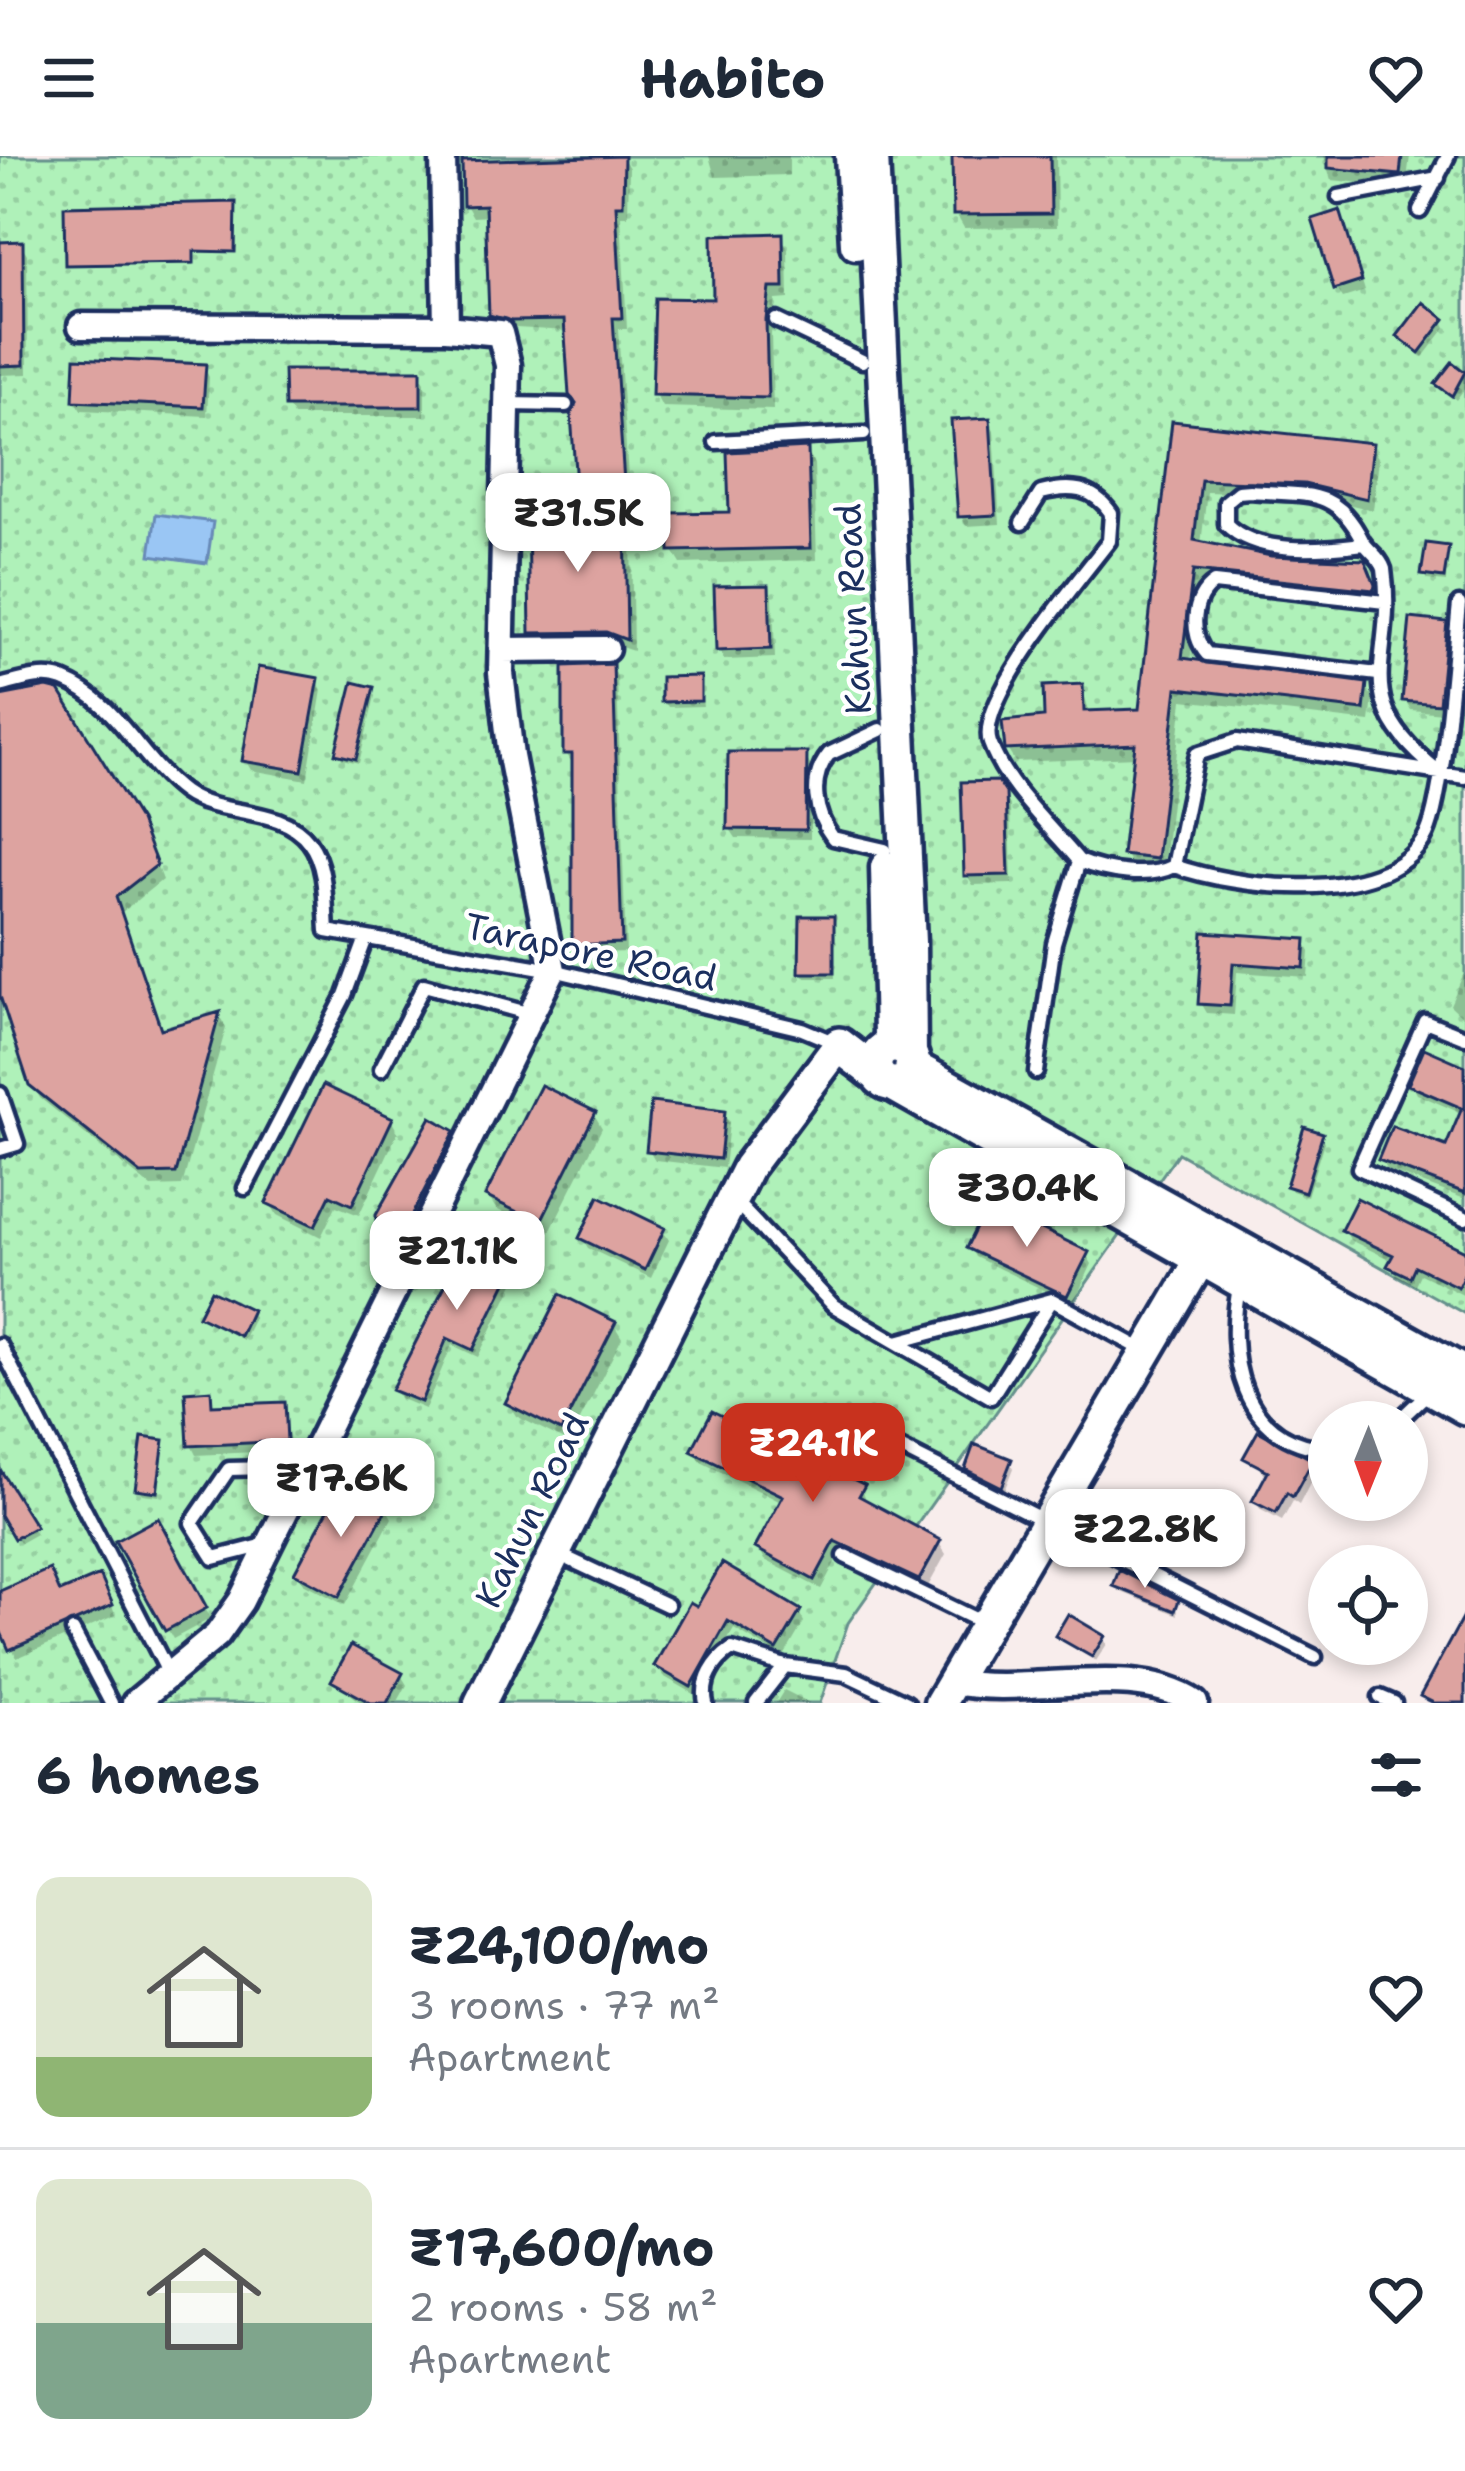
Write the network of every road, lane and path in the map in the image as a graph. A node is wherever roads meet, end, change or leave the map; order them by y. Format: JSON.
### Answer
{"nodes":[{"id":1,"x":443,"y":156,"type":"edge"},
{"id":2,"x":851,"y":156,"type":"edge"},
{"id":3,"x":873,"y":156,"type":"edge"},
{"id":4,"x":1448,"y":156,"type":"edge"},
{"id":5,"x":1438,"y":178,"type":"junction"},
{"id":6,"x":1339,"y":196,"type":"dead end"},
{"id":7,"x":1420,"y":211,"type":"dead end"},
{"id":8,"x":776,"y":320,"type":"dead end"},
{"id":9,"x":81,"y":326,"type":"dead end"},
{"id":10,"x":446,"y":328,"type":"junction"},
{"id":11,"x":862,"y":361,"type":"junction"},
{"id":12,"x":507,"y":404,"type":"junction"},
{"id":13,"x":566,"y":405,"type":"dead end"},
{"id":14,"x":864,"y":434,"type":"junction"},
{"id":15,"x":716,"y":442,"type":"dead end"},
{"id":16,"x":1022,"y":523,"type":"dead end"},
{"id":17,"x":1364,"y":544,"type":"junction"},
{"id":18,"x":1384,"y":602,"type":"junction"},
{"id":19,"x":1459,"y":604,"type":"dead end"},
{"id":20,"x":606,"y":649,"type":"dead end"},
{"id":21,"x":502,"y":650,"type":"junction"},
{"id":22,"x":1378,"y":674,"type":"junction"},
{"id":23,"x":0,"y":686,"type":"edge"},
{"id":24,"x":880,"y":730,"type":"junction"},
{"id":25,"x":1439,"y":772,"type":"junction"},
{"id":26,"x":1465,"y":777,"type":"edge"},
{"id":27,"x":885,"y":850,"type":"junction"},
{"id":28,"x":1079,"y":861,"type":"junction"},
{"id":29,"x":1174,"y":866,"type":"junction"},
{"id":30,"x":366,"y":938,"type":"junction"},
{"id":31,"x":553,"y":970,"type":"junction"},
{"id":32,"x":531,"y":1014,"type":"junction"},
{"id":33,"x":1465,"y":1037,"type":"edge"},
{"id":34,"x":839,"y":1045,"type":"junction"},
{"id":35,"x":894,"y":1063,"type":"junction"},
{"id":36,"x":381,"y":1069,"type":"dead end"},
{"id":37,"x":1036,"y":1072,"type":"dead end"},
{"id":38,"x":0,"y":1094,"type":"edge"},
{"id":39,"x":0,"y":1149,"type":"edge"},
{"id":40,"x":245,"y":1188,"type":"dead end"},
{"id":41,"x":732,"y":1198,"type":"junction"},
{"id":42,"x":1465,"y":1218,"type":"edge"},
{"id":43,"x":1209,"y":1245,"type":"junction"},
{"id":44,"x":1240,"y":1279,"type":"junction"},
{"id":45,"x":1052,"y":1300,"type":"junction"},
{"id":46,"x":898,"y":1342,"type":"junction"},
{"id":47,"x":0,"y":1345,"type":"edge"},
{"id":48,"x":1147,"y":1352,"type":"junction"},
{"id":49,"x":1465,"y":1374,"type":"edge"},
{"id":50,"x":1432,"y":1388,"type":"junction"},
{"id":51,"x":1419,"y":1401,"type":"edge"},
{"id":52,"x":1465,"y":1407,"type":"edge"},
{"id":53,"x":886,"y":1441,"type":"dead end"},
{"id":54,"x":1308,"y":1442,"type":"edge"},
{"id":55,"x":308,"y":1467,"type":"junction"},
{"id":56,"x":1045,"y":1524,"type":"junction"},
{"id":57,"x":271,"y":1544,"type":"junction"},
{"id":58,"x":555,"y":1553,"type":"junction"},
{"id":59,"x":845,"y":1556,"type":"dead end"},
{"id":60,"x":667,"y":1605,"type":"dead end"},
{"id":61,"x":986,"y":1624,"type":"junction"},
{"id":62,"x":73,"y":1631,"type":"dead end"},
{"id":63,"x":1308,"y":1654,"type":"edge"},
{"id":64,"x":785,"y":1666,"type":"junction"},
{"id":65,"x":169,"y":1674,"type":"junction"},
{"id":66,"x":946,"y":1693,"type":"edge"},
{"id":67,"x":111,"y":1703,"type":"edge"},
{"id":68,"x":135,"y":1703,"type":"edge"},
{"id":69,"x":480,"y":1703,"type":"edge"},
{"id":70,"x":706,"y":1703,"type":"edge"},
{"id":71,"x":756,"y":1703,"type":"edge"},
{"id":72,"x":907,"y":1703,"type":"edge"},
{"id":73,"x":1195,"y":1703,"type":"edge"}],
"edges":[{"from":1,"to":10,"type":"street"},
{"from":2,"to":11,"type":"street","name":"Kahun Road"},
{"from":3,"to":35,"type":"street","name":"Kahun Road"},
{"from":4,"to":5,"type":"lane"},
{"from":5,"to":6,"type":"lane"},
{"from":5,"to":7,"type":"lane"},
{"from":8,"to":11,"type":"lane"},
{"from":9,"to":10,"type":"street"},
{"from":10,"to":12,"type":"street"},
{"from":11,"to":14,"type":"street","name":"Kahun Road"},
{"from":12,"to":13,"type":"lane"},
{"from":12,"to":21,"type":"street"},
{"from":14,"to":15,"type":"lane"},
{"from":14,"to":24,"type":"street","name":"Kahun Road"},
{"from":16,"to":28,"type":"lane"},
{"from":17,"to":17,"type":"lane"},
{"from":17,"to":18,"type":"lane"},
{"from":18,"to":22,"type":"lane"},
{"from":18,"to":22,"type":"lane"},
{"from":19,"to":25,"type":"lane"},
{"from":20,"to":21,"type":"street"},
{"from":21,"to":31,"type":"street"},
{"from":22,"to":25,"type":"lane"},
{"from":23,"to":30,"type":"lane","name":"Tarapore Road"},
{"from":24,"to":27,"type":"street","name":"Kahun Road"},
{"from":24,"to":27,"type":"lane"},
{"from":25,"to":26,"type":"lane"},
{"from":25,"to":29,"type":"lane"},
{"from":25,"to":29,"type":"lane"},
{"from":27,"to":35,"type":"street","name":"Kahun Road"},
{"from":28,"to":29,"type":"lane"},
{"from":28,"to":37,"type":"lane"},
{"from":30,"to":31,"type":"lane","name":"Tarapore Road"},
{"from":30,"to":40,"type":"lane"},
{"from":31,"to":32,"type":"street"},
{"from":31,"to":34,"type":"lane","name":"Tarapore Road"},
{"from":32,"to":36,"type":"lane"},
{"from":32,"to":55,"type":"street"},
{"from":33,"to":42,"type":"lane"},
{"from":34,"to":35,"type":"main road"},
{"from":34,"to":41,"type":"street","name":"Kahun Road"},
{"from":35,"to":43,"type":"main road"},
{"from":38,"to":39,"type":"lane"},
{"from":41,"to":46,"type":"lane"},
{"from":41,"to":58,"type":"street","name":"Kahun Road"},
{"from":43,"to":44,"type":"main road"},
{"from":43,"to":48,"type":"street"},
{"from":43,"to":49,"type":"main road"},
{"from":44,"to":50,"type":"main road"},
{"from":44,"to":54,"type":"lane"},
{"from":45,"to":46,"type":"lane"},
{"from":45,"to":46,"type":"lane"},
{"from":45,"to":48,"type":"lane"},
{"from":47,"to":65,"type":"lane"},
{"from":48,"to":56,"type":"street"},
{"from":50,"to":51,"type":"lane"},
{"from":50,"to":52,"type":"main road"},
{"from":53,"to":56,"type":"lane"},
{"from":55,"to":57,"type":"street"},
{"from":55,"to":57,"type":"lane"},
{"from":56,"to":61,"type":"street"},
{"from":56,"to":63,"type":"lane"},
{"from":57,"to":65,"type":"street"},
{"from":58,"to":60,"type":"lane"},
{"from":58,"to":69,"type":"street","name":"Kahun Road"},
{"from":59,"to":61,"type":"lane"},
{"from":61,"to":66,"type":"street"},
{"from":62,"to":67,"type":"lane"},
{"from":64,"to":70,"type":"lane"},
{"from":64,"to":71,"type":"lane"},
{"from":64,"to":72,"type":"lane"},
{"from":65,"to":68,"type":"street"},
{"from":66,"to":73,"type":"street"}]}
